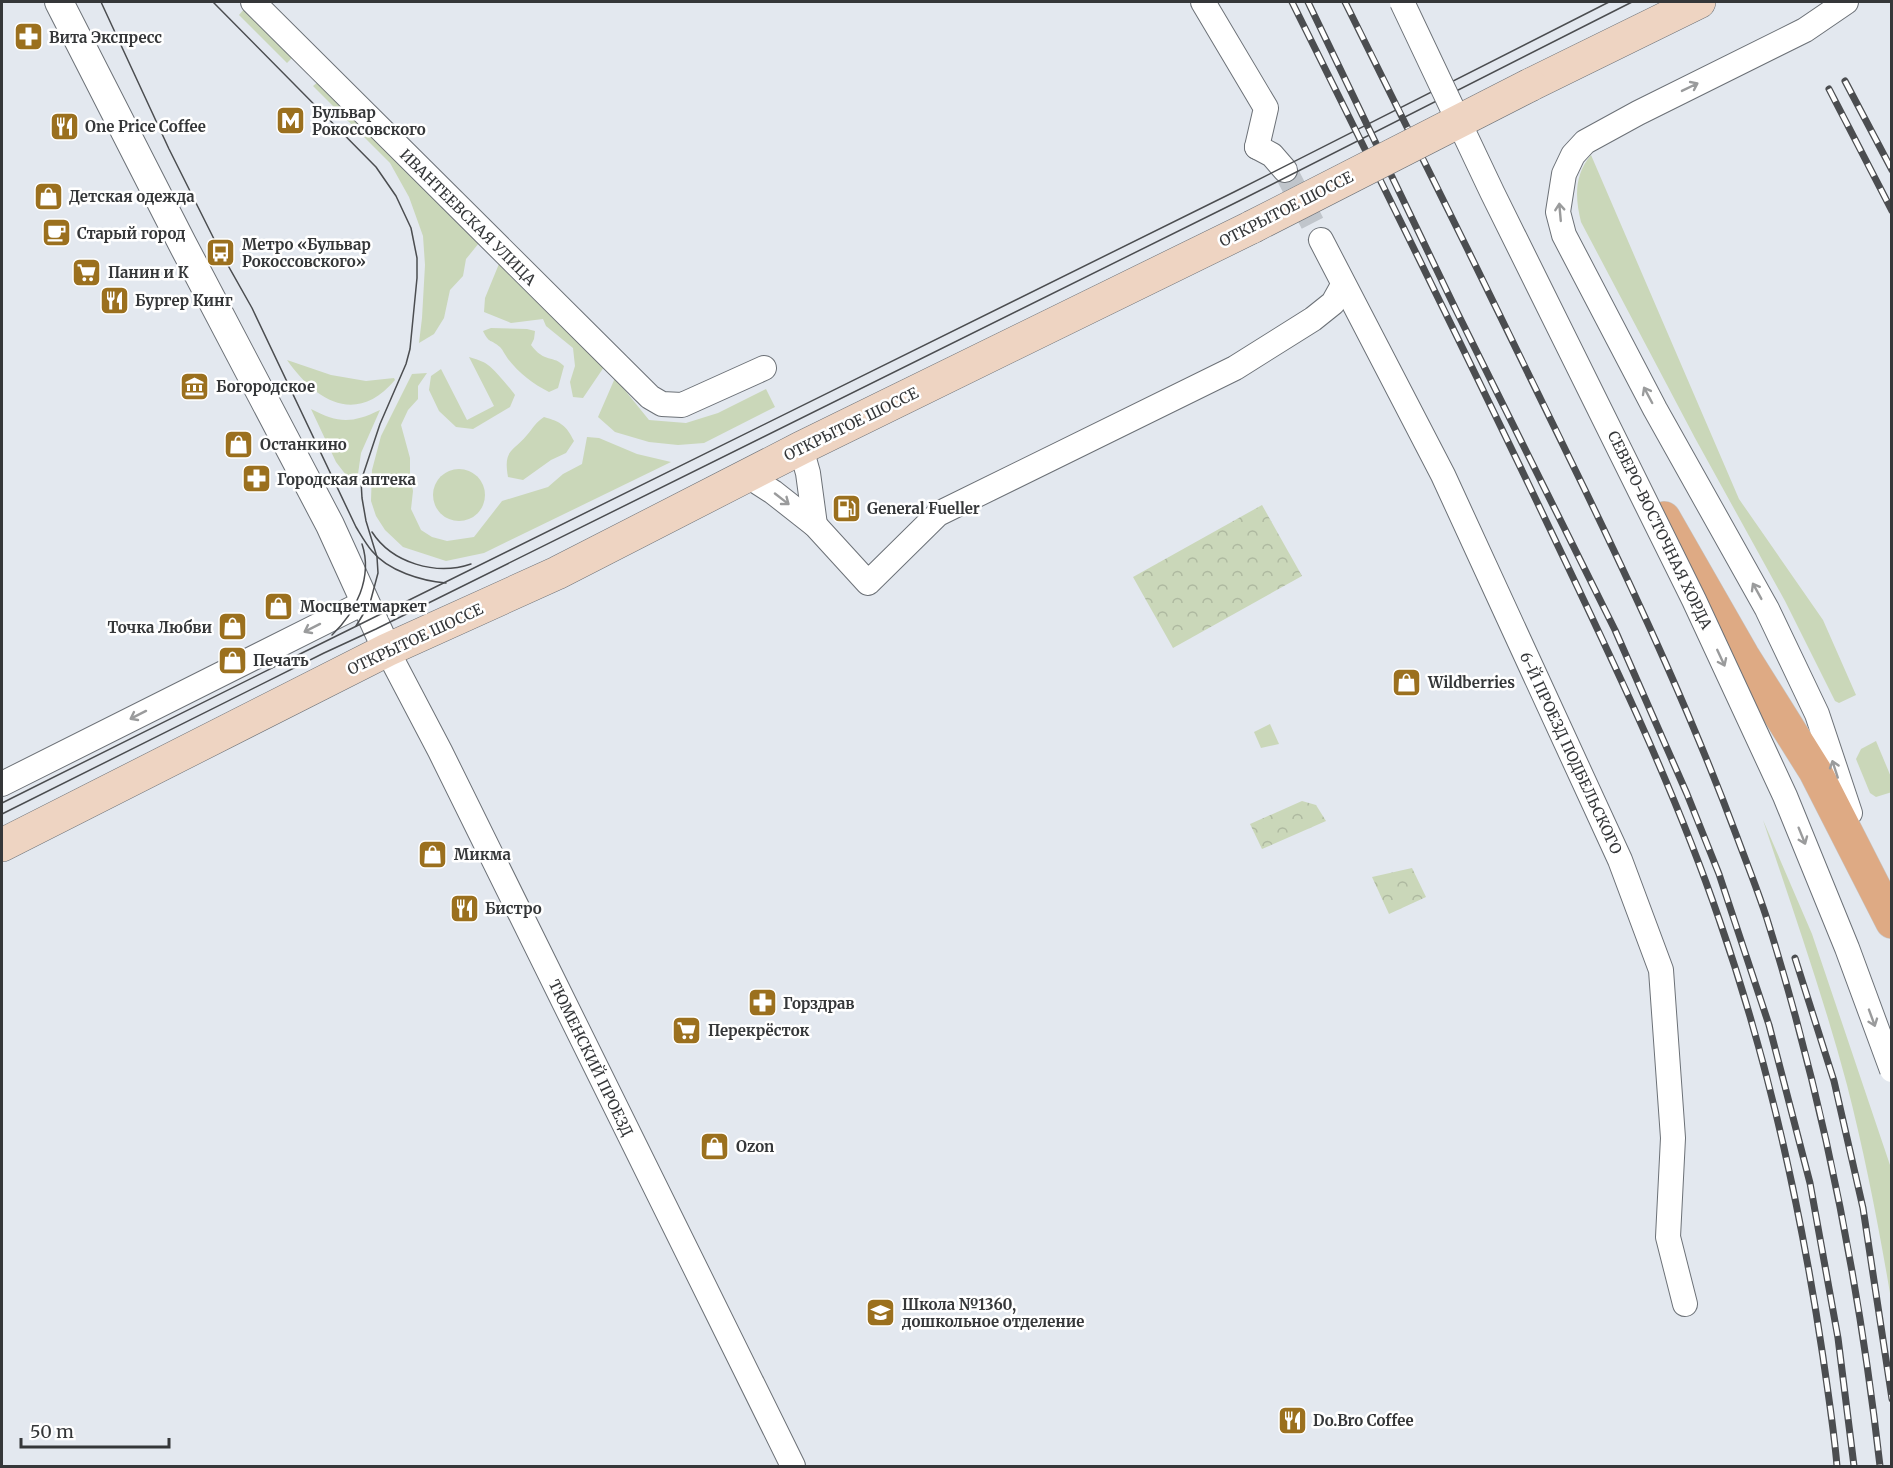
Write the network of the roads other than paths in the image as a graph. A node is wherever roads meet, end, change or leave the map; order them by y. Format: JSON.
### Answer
{"nodes":[{"id":1,"x":59,"y":2,"type":"edge"},
{"id":2,"x":253,"y":2,"type":"edge"},
{"id":3,"x":1203,"y":2,"type":"edge"},
{"id":4,"x":1404,"y":2,"type":"edge"},
{"id":5,"x":1700,"y":2,"type":"edge"},
{"id":6,"x":1846,"y":2,"type":"edge"},
{"id":7,"x":1285,"y":170,"type":"tunnel mouth"},
{"id":8,"x":1321,"y":240,"type":"tunnel mouth"},
{"id":9,"x":1343,"y":285,"type":"junction"},
{"id":10,"x":764,"y":368,"type":"dead end"},
{"id":11,"x":801,"y":448,"type":"junction"},
{"id":12,"x":748,"y":476,"type":"junction"},
{"id":13,"x":815,"y":525,"type":"junction"},
{"id":14,"x":364,"y":602,"type":"junction"},
{"id":15,"x":387,"y":650,"type":"junction"},
{"id":16,"x":2,"y":784,"type":"edge"},
{"id":17,"x":2,"y":845,"type":"edge"},
{"id":18,"x":1873,"y":884,"type":"junction"},
{"id":19,"x":1892,"y":922,"type":"edge"},
{"id":20,"x":1892,"y":1070,"type":"edge"},
{"id":21,"x":1685,"y":1304,"type":"dead end"},
{"id":22,"x":793,"y":1467,"type":"edge"}],
"edges":[{"from":1,"to":14,"type":"street"},
{"from":2,"to":10,"type":"street","name":"ИВАНТЕЕВСКАЯ УЛИЦА"},
{"from":3,"to":7,"type":"street"},
{"from":4,"to":18,"type":"main road","name":"СЕВЕРО-ВОСТОЧНАЯ ХОРДА"},
{"from":4,"to":20,"type":"street","name":"СЕВЕРО-ВОСТОЧНАЯ ХОРДА","one_way":true,"bridge":true},
{"from":5,"to":11,"type":"main road","name":"ОТКРЫТОЕ ШОССЕ","bridge":true},
{"from":18,"to":6,"type":"street","one_way":true},
{"from":8,"to":9,"type":"street","name":"6-Й ПРОЕЗД ПОДБЕЛЬСКОГО"},
{"from":9,"to":13,"type":"street"},
{"from":9,"to":21,"type":"street","name":"6-Й ПРОЕЗД ПОДБЕЛЬСКОГО"},
{"from":11,"to":12,"type":"main road","name":"ОТКРЫТОЕ ШОССЕ"},
{"from":11,"to":13,"type":"street"},
{"from":12,"to":13,"type":"street","one_way":true},
{"from":12,"to":15,"type":"main road","name":"ОТКРЫТОЕ ШОССЕ"},
{"from":14,"to":15,"type":"street"},
{"from":14,"to":16,"type":"street","one_way":true},
{"from":15,"to":17,"type":"main road","name":"ОТКРЫТОЕ ШОССЕ"},
{"from":15,"to":22,"type":"street","name":"ТЮМЕНСКИЙ ПРОЕЗД"},
{"from":18,"to":19,"type":"main road","name":"СЕВЕРО-ВОСТОЧНАЯ ХОРДА"}]}
